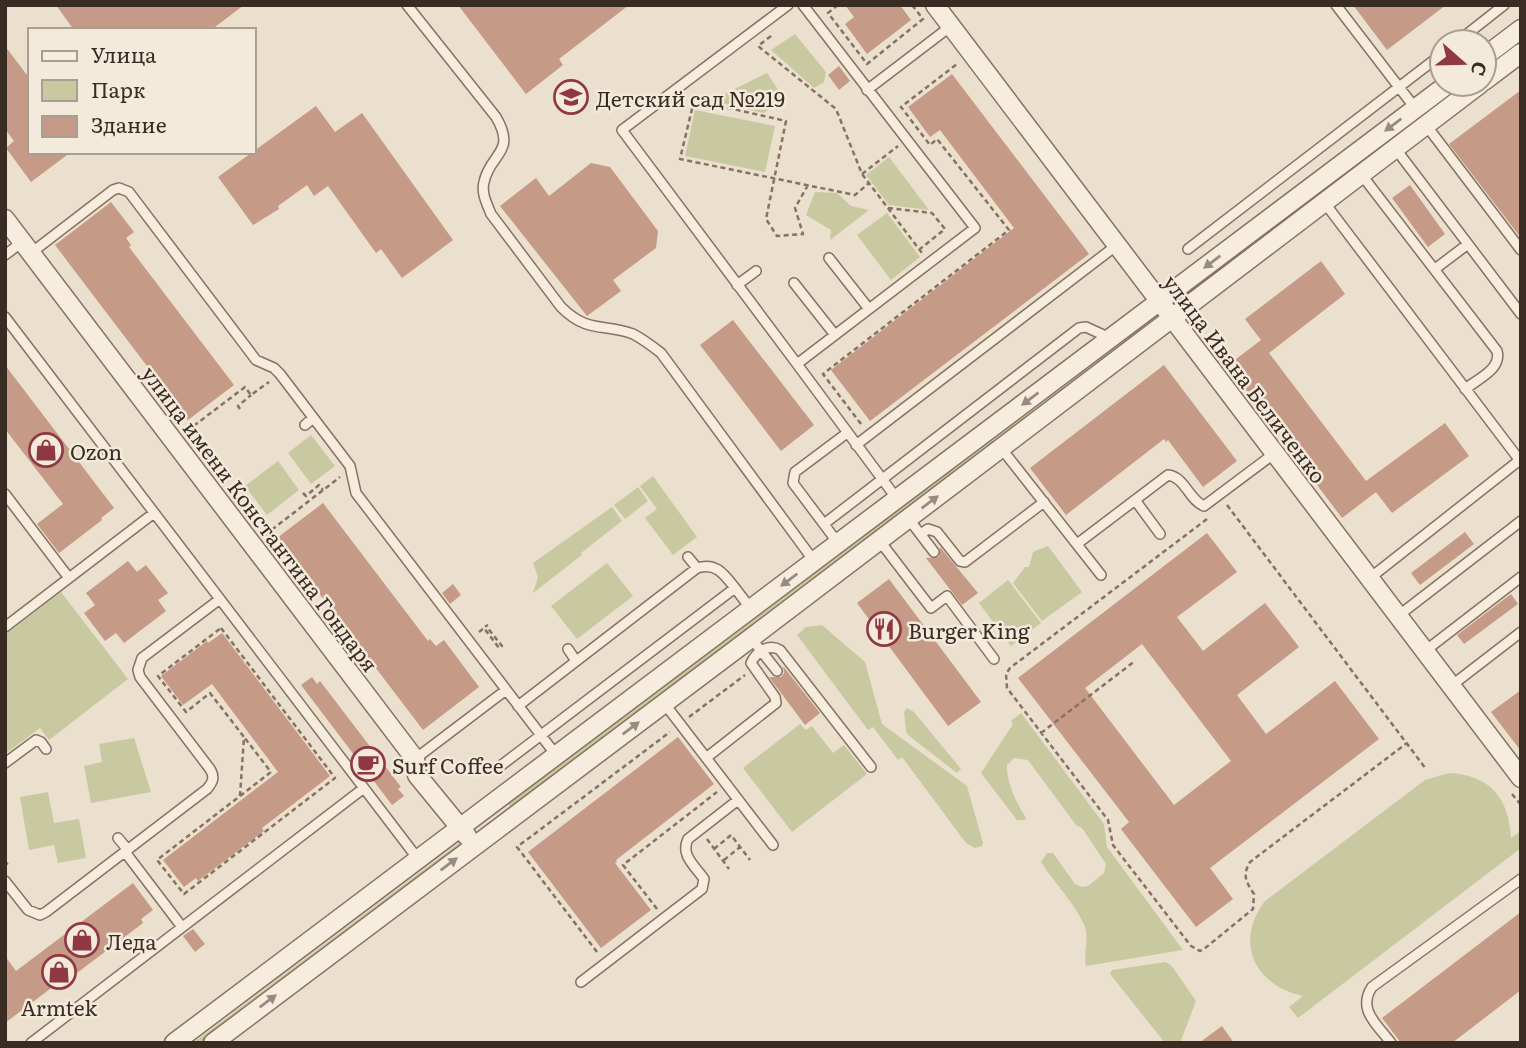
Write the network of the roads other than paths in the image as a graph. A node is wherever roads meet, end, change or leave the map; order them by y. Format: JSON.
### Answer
{"nodes":[{"id":1,"x":407,"y":5,"type":"edge"},
{"id":2,"x":788,"y":5,"type":"edge"},
{"id":3,"x":803,"y":5,"type":"edge"},
{"id":4,"x":935,"y":5,"type":"edge"},
{"id":5,"x":1336,"y":5,"type":"edge"},
{"id":6,"x":1504,"y":5,"type":"edge"},
{"id":7,"x":951,"y":26,"type":"junction"},
{"id":8,"x":1475,"y":28,"type":"edge"},
{"id":9,"x":1521,"y":29,"type":"edge"},
{"id":10,"x":1498,"y":46,"type":"edge"},
{"id":11,"x":1521,"y":54,"type":"edge"},
{"id":12,"x":1428,"y":65,"type":"edge"},
{"id":13,"x":1498,"y":71,"type":"edge"},
{"id":14,"x":1399,"y":87,"type":"junction"},
{"id":15,"x":867,"y":90,"type":"junction"},
{"id":16,"x":1429,"y":98,"type":"edge"},
{"id":17,"x":1462,"y":98,"type":"edge"},
{"id":18,"x":1415,"y":108,"type":"junction"},
{"id":19,"x":1426,"y":125,"type":"junction"},
{"id":20,"x":1395,"y":148,"type":"junction"},
{"id":21,"x":1362,"y":174,"type":"junction"},
{"id":22,"x":1324,"y":202,"type":"junction"},
{"id":23,"x":5,"y":219,"type":"edge"},
{"id":24,"x":1468,"y":244,"type":"junction"},
{"id":25,"x":1117,"y":245,"type":"junction"},
{"id":26,"x":27,"y":247,"type":"junction"},
{"id":27,"x":1188,"y":249,"type":"dead end"},
{"id":28,"x":1521,"y":250,"type":"edge"},
{"id":29,"x":5,"y":255,"type":"edge"},
{"id":30,"x":829,"y":258,"type":"dead end"},
{"id":31,"x":1435,"y":269,"type":"junction"},
{"id":32,"x":756,"y":271,"type":"dead end"},
{"id":33,"x":794,"y":283,"type":"dead end"},
{"id":34,"x":737,"y":285,"type":"junction"},
{"id":35,"x":1160,"y":301,"type":"junction"},
{"id":36,"x":869,"y":309,"type":"junction"},
{"id":37,"x":1521,"y":314,"type":"edge"},
{"id":38,"x":1172,"y":317,"type":"junction"},
{"id":39,"x":7,"y":322,"type":"edge"},
{"id":40,"x":835,"y":335,"type":"junction"},
{"id":41,"x":1110,"y":338,"type":"junction"},
{"id":42,"x":797,"y":364,"type":"junction"},
{"id":43,"x":1465,"y":389,"type":"junction"},
{"id":44,"x":847,"y":433,"type":"junction"},
{"id":45,"x":856,"y":445,"type":"junction"},
{"id":46,"x":1001,"y":448,"type":"junction"},
{"id":47,"x":1275,"y":453,"type":"junction"},
{"id":48,"x":1520,"y":461,"type":"edge"},
{"id":49,"x":882,"y":479,"type":"junction"},
{"id":50,"x":5,"y":495,"type":"edge"},
{"id":51,"x":897,"y":499,"type":"junction"},
{"id":52,"x":1135,"y":500,"type":"junction"},
{"id":53,"x":1044,"y":502,"type":"junction"},
{"id":54,"x":154,"y":513,"type":"junction"},
{"id":55,"x":908,"y":518,"type":"junction"},
{"id":56,"x":1521,"y":521,"type":"edge"},
{"id":57,"x":824,"y":524,"type":"junction"},
{"id":58,"x":920,"y":534,"type":"junction"},
{"id":59,"x":1160,"y":534,"type":"dead end"},
{"id":60,"x":879,"y":540,"type":"junction"},
{"id":61,"x":838,"y":543,"type":"junction"},
{"id":62,"x":1077,"y":544,"type":"junction"},
{"id":63,"x":934,"y":552,"type":"dead end"},
{"id":64,"x":688,"y":557,"type":"dead end"},
{"id":65,"x":814,"y":561,"type":"junction"},
{"id":66,"x":697,"y":568,"type":"junction"},
{"id":67,"x":1101,"y":575,"type":"dead end"},
{"id":68,"x":1521,"y":577,"type":"edge"},
{"id":69,"x":69,"y":578,"type":"junction"},
{"id":70,"x":1370,"y":578,"type":"junction"},
{"id":71,"x":735,"y":588,"type":"junction"},
{"id":72,"x":220,"y":599,"type":"junction"},
{"id":73,"x":751,"y":609,"type":"junction"},
{"id":74,"x":1398,"y":616,"type":"junction"},
{"id":75,"x":5,"y":627,"type":"edge"},
{"id":76,"x":1521,"y":632,"type":"edge"},
{"id":77,"x":757,"y":645,"type":"junction"},
{"id":78,"x":568,"y":649,"type":"dead end"},
{"id":79,"x":1425,"y":651,"type":"junction"},
{"id":80,"x":993,"y":659,"type":"dead end"},
{"id":81,"x":576,"y":661,"type":"junction"},
{"id":82,"x":777,"y":671,"type":"dead end"},
{"id":83,"x":1451,"y":686,"type":"junction"},
{"id":84,"x":506,"y":690,"type":"junction"},
{"id":85,"x":664,"y":703,"type":"junction"},
{"id":86,"x":518,"y":706,"type":"junction"},
{"id":87,"x":540,"y":735,"type":"junction"},
{"id":88,"x":46,"y":749,"type":"dead end"},
{"id":89,"x":556,"y":755,"type":"junction"},
{"id":90,"x":706,"y":758,"type":"junction"},
{"id":91,"x":415,"y":759,"type":"junction"},
{"id":92,"x":5,"y":763,"type":"edge"},
{"id":93,"x":499,"y":767,"type":"dead end"},
{"id":94,"x":871,"y":767,"type":"dead end"},
{"id":95,"x":1521,"y":778,"type":"edge"},
{"id":96,"x":364,"y":788,"type":"junction"},
{"id":97,"x":738,"y":800,"type":"junction"},
{"id":98,"x":461,"y":827,"type":"junction"},
{"id":99,"x":118,"y":838,"type":"dead end"},
{"id":100,"x":474,"y":845,"type":"junction"},
{"id":101,"x":773,"y":845,"type":"dead end"},
{"id":102,"x":127,"y":851,"type":"junction"},
{"id":103,"x":418,"y":859,"type":"junction"},
{"id":104,"x":1521,"y":879,"type":"edge"},
{"id":105,"x":5,"y":881,"type":"edge"},
{"id":106,"x":183,"y":927,"type":"junction"},
{"id":107,"x":581,"y":982,"type":"dead end"},
{"id":108,"x":31,"y":1043,"type":"edge"},
{"id":109,"x":174,"y":1043,"type":"edge"},
{"id":110,"x":213,"y":1043,"type":"edge"},
{"id":111,"x":1391,"y":1043,"type":"edge"}],
"edges":[{"from":1,"to":65,"type":"lane"},
{"from":2,"to":34,"type":"lane"},
{"from":3,"to":15,"type":"lane"},
{"from":4,"to":7,"type":"street","name":"улица Ивана Беличенко"},
{"from":5,"to":14,"type":"lane"},
{"from":6,"to":8,"type":"lane"},
{"from":7,"to":15,"type":"lane"},
{"from":7,"to":25,"type":"street","name":"улица Ивана Беличенко"},
{"from":9,"to":10,"type":"street"},
{"from":11,"to":13,"type":"street"},
{"from":12,"to":14,"type":"lane"},
{"from":14,"to":18,"type":"lane"},
{"from":14,"to":27,"type":"lane"},
{"from":15,"to":36,"type":"lane"},
{"from":16,"to":18,"type":"street"},
{"from":17,"to":19,"type":"street"},
{"from":18,"to":35,"type":"street","one_way":true},
{"from":19,"to":20,"type":"street"},
{"from":19,"to":28,"type":"lane"},
{"from":20,"to":21,"type":"street"},
{"from":20,"to":24,"type":"lane"},
{"from":21,"to":22,"type":"street"},
{"from":21,"to":31,"type":"lane"},
{"from":22,"to":38,"type":"street"},
{"from":22,"to":43,"type":"lane"},
{"from":23,"to":26,"type":"street","name":"улица имени Константина Гондаря"},
{"from":24,"to":31,"type":"lane"},
{"from":24,"to":37,"type":"lane"},
{"from":25,"to":35,"type":"street","name":"улица Ивана Беличенко"},
{"from":25,"to":45,"type":"lane"},
{"from":26,"to":29,"type":"lane"},
{"from":26,"to":84,"type":"lane"},
{"from":26,"to":91,"type":"street","name":"улица имени Константина Гондаря"},
{"from":30,"to":36,"type":"lane"},
{"from":31,"to":43,"type":"lane"},
{"from":32,"to":34,"type":"lane"},
{"from":33,"to":40,"type":"lane"},
{"from":34,"to":42,"type":"lane"},
{"from":35,"to":38,"type":"street","name":"улица Ивана Беличенко"},
{"from":35,"to":41,"type":"street"},
{"from":36,"to":40,"type":"lane"},
{"from":38,"to":46,"type":"street"},
{"from":38,"to":47,"type":"street","name":"улица Ивана Беличенко"},
{"from":39,"to":54,"type":"lane"},
{"from":40,"to":42,"type":"lane"},
{"from":41,"to":49,"type":"lane"},
{"from":41,"to":51,"type":"street","one_way":true},
{"from":42,"to":44,"type":"lane"},
{"from":43,"to":48,"type":"lane"},
{"from":44,"to":45,"type":"lane"},
{"from":44,"to":57,"type":"lane"},
{"from":45,"to":49,"type":"lane"},
{"from":46,"to":53,"type":"lane"},
{"from":55,"to":46,"type":"street","one_way":true},
{"from":47,"to":52,"type":"lane"},
{"from":47,"to":70,"type":"street","name":"улица Ивана Беличенко"},
{"from":48,"to":70,"type":"lane"},
{"from":49,"to":51,"type":"lane"},
{"from":49,"to":57,"type":"lane"},
{"from":50,"to":69,"type":"lane"},
{"from":51,"to":61,"type":"street"},
{"from":52,"to":59,"type":"lane"},
{"from":52,"to":62,"type":"lane"},
{"from":53,"to":58,"type":"lane"},
{"from":53,"to":62,"type":"lane"},
{"from":54,"to":69,"type":"lane"},
{"from":54,"to":72,"type":"lane"},
{"from":55,"to":58,"type":"lane"},
{"from":55,"to":60,"type":"street"},
{"from":56,"to":74,"type":"lane"},
{"from":57,"to":61,"type":"lane"},
{"from":58,"to":63,"type":"lane"},
{"from":60,"to":77,"type":"street"},
{"from":60,"to":80,"type":"lane"},
{"from":61,"to":65,"type":"street"},
{"from":62,"to":67,"type":"lane"},
{"from":64,"to":66,"type":"lane"},
{"from":65,"to":73,"type":"street","one_way":true},
{"from":66,"to":71,"type":"lane"},
{"from":66,"to":81,"type":"lane"},
{"from":68,"to":79,"type":"lane"},
{"from":69,"to":75,"type":"lane"},
{"from":70,"to":74,"type":"street","name":"улица Ивана Беличенко"},
{"from":71,"to":73,"type":"lane"},
{"from":71,"to":87,"type":"lane"},
{"from":72,"to":96,"type":"lane"},
{"from":72,"to":102,"type":"lane"},
{"from":73,"to":89,"type":"street"},
{"from":74,"to":79,"type":"street","name":"улица Ивана Беличенко"},
{"from":76,"to":83,"type":"lane"},
{"from":77,"to":82,"type":"lane"},
{"from":77,"to":85,"type":"street"},
{"from":77,"to":90,"type":"lane"},
{"from":77,"to":94,"type":"lane"},
{"from":78,"to":81,"type":"lane"},
{"from":79,"to":83,"type":"street","name":"улица Ивана Беличенко"},
{"from":81,"to":86,"type":"lane"},
{"from":83,"to":95,"type":"street","name":"улица Ивана Беличенко"},
{"from":84,"to":86,"type":"lane"},
{"from":84,"to":91,"type":"lane"},
{"from":85,"to":90,"type":"lane"},
{"from":100,"to":85,"type":"street","one_way":true},
{"from":86,"to":87,"type":"lane"},
{"from":87,"to":89,"type":"lane"},
{"from":87,"to":93,"type":"lane"},
{"from":88,"to":92,"type":"lane"},
{"from":89,"to":98,"type":"street"},
{"from":90,"to":97,"type":"lane"},
{"from":91,"to":98,"type":"street","name":"улица имени Константина Гондаря"},
{"from":96,"to":103,"type":"lane"},
{"from":96,"to":106,"type":"lane"},
{"from":97,"to":101,"type":"lane"},
{"from":97,"to":107,"type":"lane"},
{"from":98,"to":100,"type":"street","name":"улица имени Константина Гондаря"},
{"from":98,"to":103,"type":"street"},
{"from":99,"to":102,"type":"lane"},
{"from":110,"to":100,"type":"street","one_way":true},
{"from":102,"to":105,"type":"lane"},
{"from":102,"to":106,"type":"lane"},
{"from":103,"to":109,"type":"street"},
{"from":104,"to":111,"type":"lane"},
{"from":106,"to":108,"type":"lane"}]}
